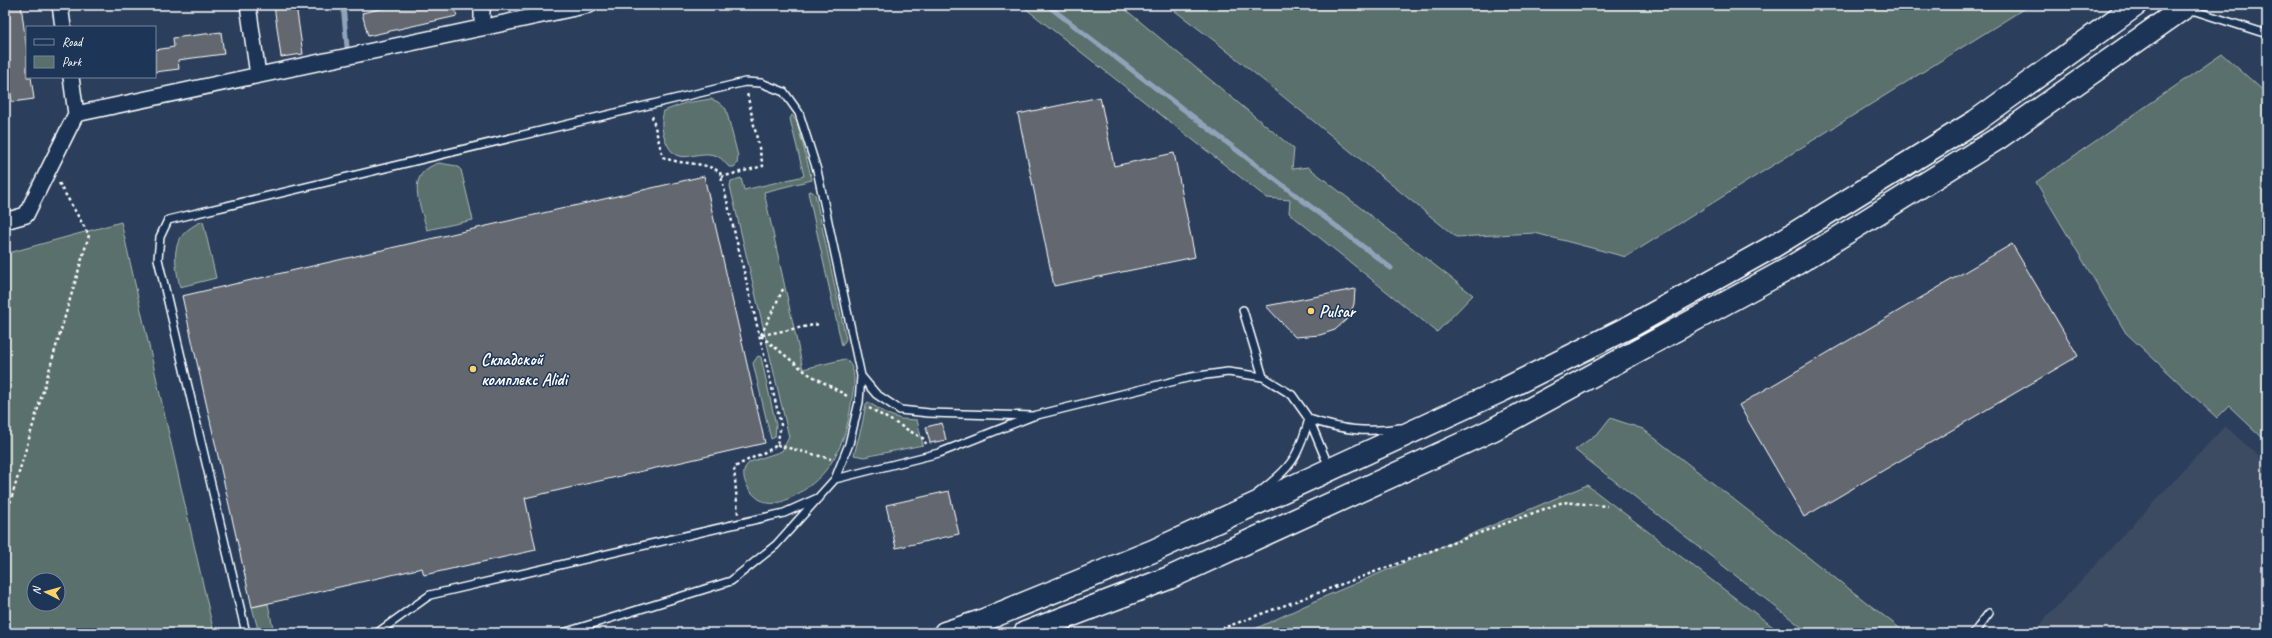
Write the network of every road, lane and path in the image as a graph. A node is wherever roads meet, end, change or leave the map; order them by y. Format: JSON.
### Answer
{"nodes":[{"id":1,"x":60,"y":5,"type":"edge"},
{"id":2,"x":248,"y":5,"type":"edge"},
{"id":3,"x":482,"y":5,"type":"edge"},
{"id":4,"x":589,"y":5,"type":"edge"},
{"id":5,"x":2136,"y":5,"type":"edge"},
{"id":6,"x":2186,"y":6,"type":"edge"},
{"id":7,"x":63,"y":26,"type":"edge"},
{"id":8,"x":482,"y":28,"type":"junction"},
{"id":9,"x":2267,"y":34,"type":"edge"},
{"id":10,"x":258,"y":75,"type":"junction"},
{"id":11,"x":71,"y":78,"type":"edge"},
{"id":12,"x":745,"y":82,"type":"junction"},
{"id":13,"x":649,"y":105,"type":"junction"},
{"id":14,"x":76,"y":114,"type":"junction"},
{"id":15,"x":50,"y":167,"type":"junction"},
{"id":16,"x":721,"y":177,"type":"junction"},
{"id":17,"x":5,"y":221,"type":"edge"},
{"id":18,"x":784,"y":287,"type":"dead end"},
{"id":19,"x":1243,"y":310,"type":"dead end"},
{"id":20,"x":819,"y":324,"type":"dead end"},
{"id":21,"x":761,"y":336,"type":"junction"},
{"id":22,"x":861,"y":376,"type":"junction"},
{"id":23,"x":1263,"y":377,"type":"junction"},
{"id":24,"x":1503,"y":390,"type":"junction"},
{"id":25,"x":1033,"y":416,"type":"junction"},
{"id":26,"x":1309,"y":419,"type":"junction"},
{"id":27,"x":777,"y":446,"type":"junction"},
{"id":28,"x":842,"y":462,"type":"junction"},
{"id":29,"x":1330,"y":471,"type":"junction"},
{"id":30,"x":835,"y":479,"type":"junction"},
{"id":31,"x":820,"y":496,"type":"junction"},
{"id":32,"x":1341,"y":501,"type":"junction"},
{"id":33,"x":1607,"y":506,"type":"dead end"},
{"id":34,"x":5,"y":520,"type":"edge"},
{"id":35,"x":738,"y":524,"type":"junction"},
{"id":36,"x":1189,"y":535,"type":"junction"},
{"id":37,"x":1989,"y":613,"type":"dead end"},
{"id":38,"x":246,"y":633,"type":"edge"},
{"id":39,"x":377,"y":633,"type":"edge"},
{"id":40,"x":563,"y":633,"type":"edge"},
{"id":41,"x":945,"y":633,"type":"edge"},
{"id":42,"x":1025,"y":633,"type":"edge"},
{"id":43,"x":1210,"y":633,"type":"edge"},
{"id":44,"x":1974,"y":633,"type":"edge"}],
"edges":[{"from":1,"to":7,"type":"street"},
{"from":2,"to":10,"type":"street"},
{"from":3,"to":8,"type":"street"},
{"from":4,"to":8,"type":"street"},
{"from":5,"to":24,"type":"main road"},
{"from":6,"to":9,"type":"lane"},
{"from":6,"to":32,"type":"main road"},
{"from":8,"to":10,"type":"street"},
{"from":10,"to":14,"type":"street"},
{"from":11,"to":14,"type":"street"},
{"from":12,"to":13,"type":"lane"},
{"from":12,"to":16,"type":"path"},
{"from":12,"to":22,"type":"lane"},
{"from":13,"to":16,"type":"path"},
{"from":13,"to":38,"type":"lane"},
{"from":14,"to":15,"type":"street"},
{"from":15,"to":17,"type":"street"},
{"from":15,"to":34,"type":"path"},
{"from":16,"to":21,"type":"path"},
{"from":18,"to":21,"type":"path"},
{"from":19,"to":23,"type":"lane"},
{"from":20,"to":21,"type":"path"},
{"from":21,"to":27,"type":"path"},
{"from":22,"to":25,"type":"lane"},
{"from":22,"to":28,"type":"lane"},
{"from":23,"to":25,"type":"lane"},
{"from":23,"to":26,"type":"lane"},
{"from":24,"to":26,"type":"lane"},
{"from":24,"to":29,"type":"main road"},
{"from":25,"to":30,"type":"lane"},
{"from":26,"to":29,"type":"lane"},
{"from":26,"to":36,"type":"lane"},
{"from":27,"to":28,"type":"path"},
{"from":27,"to":35,"type":"path"},
{"from":28,"to":30,"type":"lane"},
{"from":29,"to":32,"type":"main road"},
{"from":29,"to":36,"type":"main road"},
{"from":30,"to":31,"type":"lane"},
{"from":31,"to":35,"type":"lane"},
{"from":31,"to":40,"type":"lane"},
{"from":32,"to":42,"type":"main road"},
{"from":33,"to":43,"type":"path"},
{"from":35,"to":39,"type":"lane"},
{"from":36,"to":41,"type":"main road"},
{"from":37,"to":44,"type":"lane"}]}
